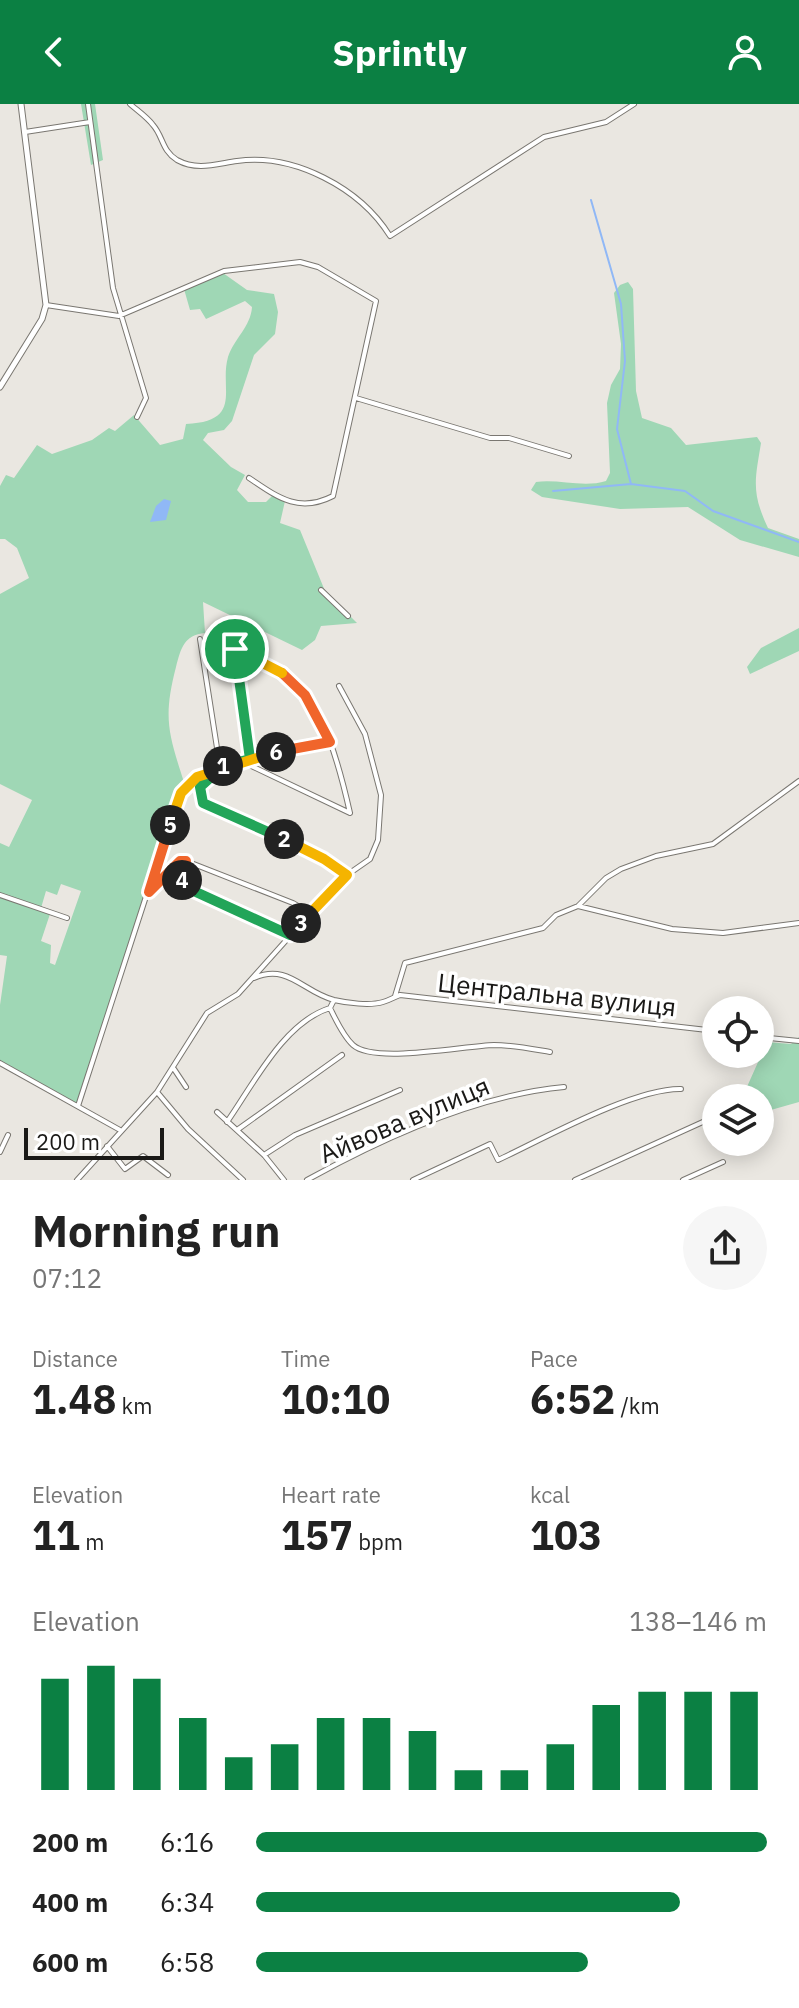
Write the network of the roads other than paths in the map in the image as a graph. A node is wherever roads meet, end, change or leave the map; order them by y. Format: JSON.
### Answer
{"nodes":[{"id":1,"x":21,"y":104,"type":"edge"},
{"id":2,"x":88,"y":104,"type":"edge"},
{"id":3,"x":130,"y":104,"type":"edge"},
{"id":4,"x":634,"y":104,"type":"edge"},
{"id":5,"x":90,"y":122,"type":"junction"},
{"id":6,"x":25,"y":132,"type":"junction"},
{"id":7,"x":46,"y":305,"type":"junction"},
{"id":8,"x":119,"y":316,"type":"junction"},
{"id":9,"x":0,"y":387,"type":"edge"},
{"id":10,"x":356,"y":398,"type":"junction"},
{"id":11,"x":137,"y":417,"type":"dead end"},
{"id":12,"x":569,"y":456,"type":"dead end"},
{"id":13,"x":249,"y":478,"type":"dead end"},
{"id":14,"x":321,"y":590,"type":"dead end"},
{"id":15,"x":348,"y":616,"type":"dead end"},
{"id":16,"x":226,"y":622,"type":"dead end"},
{"id":17,"x":200,"y":639,"type":"dead end"},
{"id":18,"x":235,"y":649,"type":"junction"},
{"id":19,"x":339,"y":686,"type":"dead end"},
{"id":20,"x":330,"y":742,"type":"junction"},
{"id":21,"x":250,"y":759,"type":"junction"},
{"id":22,"x":243,"y":762,"type":"junction"},
{"id":23,"x":220,"y":767,"type":"junction"},
{"id":24,"x":799,"y":781,"type":"edge"},
{"id":25,"x":186,"y":861,"type":"junction"},
{"id":26,"x":347,"y":875,"type":"junction"},
{"id":27,"x":149,"y":892,"type":"junction"},
{"id":28,"x":0,"y":895,"type":"edge"},
{"id":29,"x":578,"y":906,"type":"junction"},
{"id":30,"x":310,"y":913,"type":"junction"},
{"id":31,"x":67,"y":918,"type":"dead end"},
{"id":32,"x":799,"y":923,"type":"edge"},
{"id":33,"x":290,"y":935,"type":"junction"},
{"id":34,"x":252,"y":979,"type":"junction"},
{"id":35,"x":395,"y":996,"type":"junction"},
{"id":36,"x":334,"y":1000,"type":"junction"},
{"id":37,"x":330,"y":1008,"type":"junction"},
{"id":38,"x":702,"y":1029,"type":"edge"},
{"id":39,"x":774,"y":1039,"type":"edge"},
{"id":40,"x":799,"y":1041,"type":"edge"},
{"id":41,"x":550,"y":1052,"type":"dead end"},
{"id":42,"x":342,"y":1055,"type":"dead end"},
{"id":43,"x":0,"y":1063,"type":"edge"},
{"id":44,"x":174,"y":1069,"type":"junction"},
{"id":45,"x":186,"y":1087,"type":"dead end"},
{"id":46,"x":564,"y":1087,"type":"dead end"},
{"id":47,"x":681,"y":1089,"type":"dead end"},
{"id":48,"x":400,"y":1090,"type":"dead end"},
{"id":49,"x":157,"y":1092,"type":"junction"},
{"id":50,"x":78,"y":1106,"type":"junction"},
{"id":51,"x":217,"y":1112,"type":"dead end"},
{"id":52,"x":227,"y":1122,"type":"junction"},
{"id":53,"x":702,"y":1122,"type":"edge"},
{"id":54,"x":120,"y":1130,"type":"junction"},
{"id":55,"x":237,"y":1130,"type":"junction"},
{"id":56,"x":8,"y":1135,"type":"dead end"},
{"id":57,"x":107,"y":1146,"type":"junction"},
{"id":58,"x":0,"y":1152,"type":"edge"},
{"id":59,"x":264,"y":1155,"type":"junction"},
{"id":60,"x":723,"y":1162,"type":"dead end"},
{"id":61,"x":168,"y":1175,"type":"dead end"},
{"id":62,"x":282,"y":1179,"type":"edge"},
{"id":63,"x":77,"y":1180,"type":"edge"},
{"id":64,"x":243,"y":1180,"type":"edge"},
{"id":65,"x":307,"y":1180,"type":"edge"},
{"id":66,"x":413,"y":1180,"type":"edge"},
{"id":67,"x":575,"y":1180,"type":"edge"},
{"id":68,"x":683,"y":1180,"type":"edge"}],
"edges":[{"from":1,"to":6,"type":"street"},
{"from":2,"to":5,"type":"street"},
{"from":3,"to":4,"type":"street"},
{"from":5,"to":6,"type":"street"},
{"from":5,"to":8,"type":"street"},
{"from":6,"to":7,"type":"street"},
{"from":7,"to":8,"type":"street"},
{"from":7,"to":9,"type":"street"},
{"from":8,"to":10,"type":"street"},
{"from":8,"to":11,"type":"street"},
{"from":10,"to":12,"type":"street"},
{"from":10,"to":13,"type":"street"},
{"from":14,"to":15,"type":"street"},
{"from":16,"to":18,"type":"street"},
{"from":17,"to":23,"type":"street"},
{"from":18,"to":20,"type":"street"},
{"from":18,"to":21,"type":"street"},
{"from":19,"to":26,"type":"street"},
{"from":20,"to":21,"type":"street"},
{"from":20,"to":22,"type":"street"},
{"from":21,"to":22,"type":"street"},
{"from":22,"to":23,"type":"street"},
{"from":23,"to":26,"type":"street"},
{"from":23,"to":27,"type":"street"},
{"from":24,"to":29,"type":"street"},
{"from":25,"to":27,"type":"street"},
{"from":25,"to":30,"type":"street"},
{"from":25,"to":33,"type":"street"},
{"from":26,"to":30,"type":"street"},
{"from":27,"to":50,"type":"street"},
{"from":28,"to":31,"type":"street"},
{"from":29,"to":32,"type":"street"},
{"from":29,"to":35,"type":"street"},
{"from":30,"to":33,"type":"street"},
{"from":33,"to":34,"type":"street"},
{"from":34,"to":36,"type":"street"},
{"from":34,"to":44,"type":"street"},
{"from":35,"to":36,"type":"street","name":"Центральна вулиця"},
{"from":35,"to":38,"type":"street","name":"Центральна вулиця"},
{"from":36,"to":37,"type":"street"},
{"from":37,"to":41,"type":"street"},
{"from":37,"to":52,"type":"street"},
{"from":39,"to":40,"type":"street"},
{"from":42,"to":55,"type":"street"},
{"from":43,"to":50,"type":"street"},
{"from":44,"to":45,"type":"street"},
{"from":44,"to":49,"type":"street"},
{"from":46,"to":65,"type":"street","name":"Айвова вулиця"},
{"from":47,"to":66,"type":"street"},
{"from":48,"to":59,"type":"street"},
{"from":49,"to":54,"type":"street"},
{"from":49,"to":64,"type":"street"},
{"from":50,"to":54,"type":"street"},
{"from":51,"to":52,"type":"street"},
{"from":52,"to":55,"type":"street"},
{"from":53,"to":67,"type":"street"},
{"from":54,"to":57,"type":"street"},
{"from":55,"to":59,"type":"street"},
{"from":56,"to":58,"type":"street"},
{"from":57,"to":61,"type":"street"},
{"from":57,"to":63,"type":"street"},
{"from":59,"to":62,"type":"street"},
{"from":60,"to":68,"type":"street"}]}
